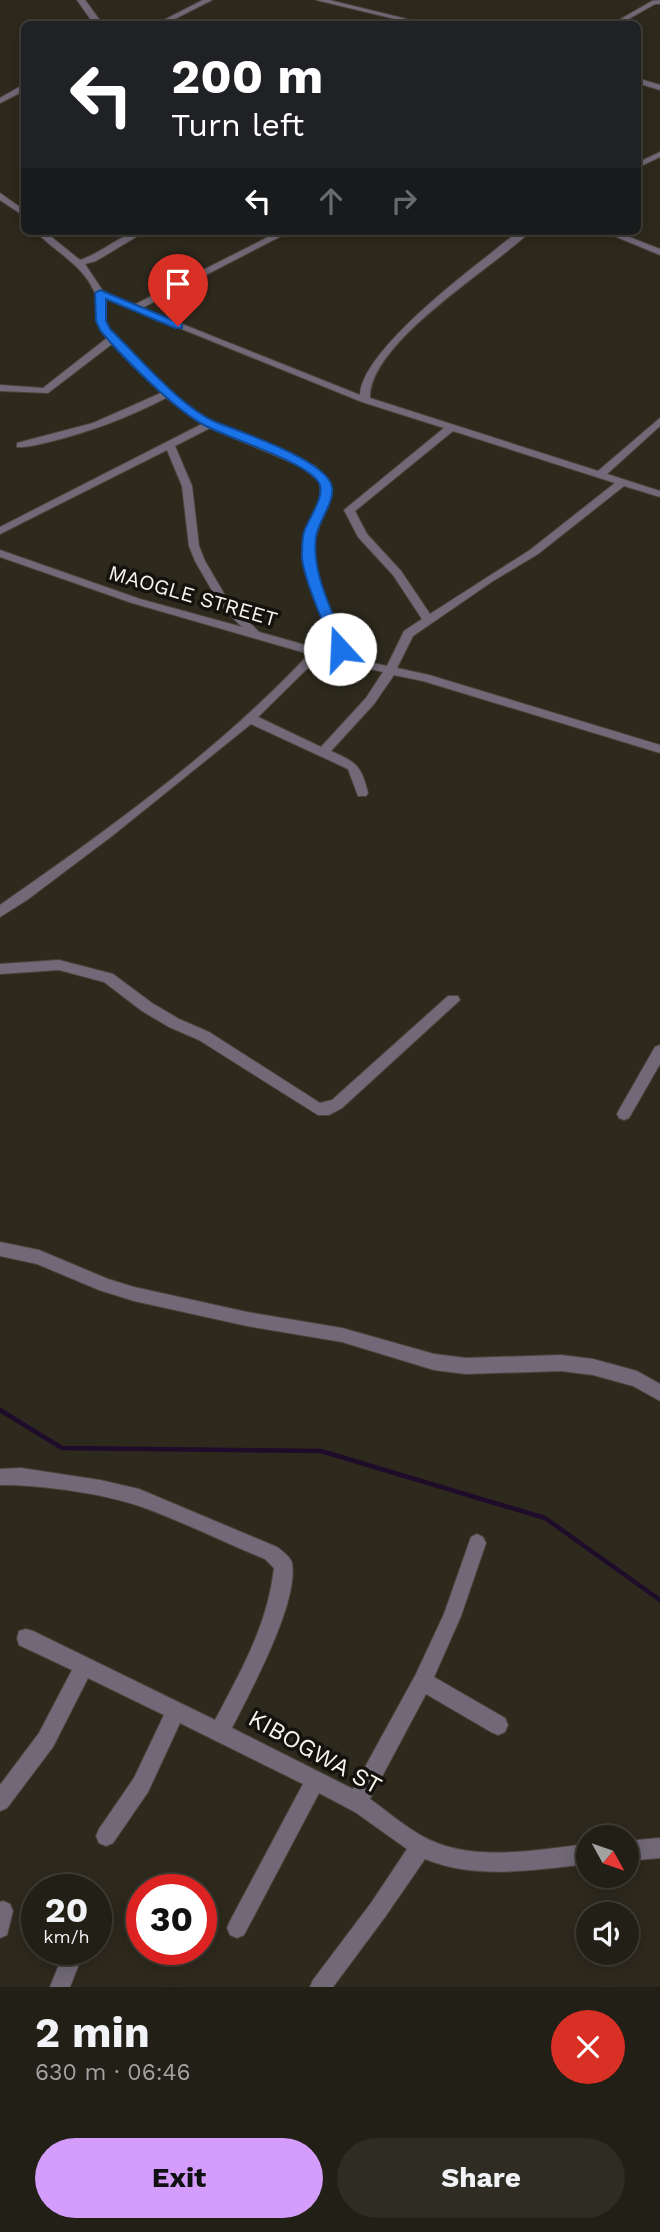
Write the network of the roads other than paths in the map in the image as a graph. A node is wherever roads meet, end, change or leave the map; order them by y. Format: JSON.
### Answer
{"nodes":[{"id":1,"x":81,"y":0,"type":"edge"},
{"id":2,"x":208,"y":0,"type":"edge"},
{"id":3,"x":320,"y":0,"type":"edge"},
{"id":4,"x":635,"y":2,"type":"dead end"},
{"id":5,"x":660,"y":2,"type":"edge"},
{"id":6,"x":636,"y":13,"type":"junction"},
{"id":7,"x":403,"y":19,"type":"junction"},
{"id":8,"x":96,"y":21,"type":"edge"},
{"id":9,"x":166,"y":21,"type":"edge"},
{"id":10,"x":399,"y":21,"type":"edge"},
{"id":11,"x":411,"y":21,"type":"edge"},
{"id":12,"x":621,"y":21,"type":"edge"},
{"id":13,"x":641,"y":81,"type":"edge"},
{"id":14,"x":660,"y":88,"type":"edge"},
{"id":15,"x":21,"y":90,"type":"edge"},
{"id":16,"x":0,"y":101,"type":"edge"},
{"id":17,"x":660,"y":153,"type":"edge"},
{"id":18,"x":641,"y":164,"type":"edge"},
{"id":19,"x":0,"y":196,"type":"edge"},
{"id":20,"x":21,"y":212,"type":"edge"},
{"id":21,"x":45,"y":235,"type":"edge"},
{"id":22,"x":135,"y":235,"type":"edge"},
{"id":23,"x":280,"y":235,"type":"edge"},
{"id":24,"x":522,"y":235,"type":"edge"},
{"id":25,"x":617,"y":235,"type":"edge"},
{"id":26,"x":660,"y":252,"type":"edge"},
{"id":27,"x":80,"y":263,"type":"junction"},
{"id":28,"x":100,"y":293,"type":"junction"},
{"id":29,"x":134,"y":308,"type":"junction"},
{"id":30,"x":112,"y":339,"type":"junction"},
{"id":31,"x":0,"y":388,"type":"edge"},
{"id":32,"x":169,"y":393,"type":"junction"},
{"id":33,"x":366,"y":400,"type":"junction"},
{"id":34,"x":660,"y":421,"type":"edge"},
{"id":35,"x":210,"y":424,"type":"junction"},
{"id":36,"x":452,"y":427,"type":"junction"},
{"id":37,"x":21,"y":445,"type":"dead end"},
{"id":38,"x":170,"y":446,"type":"junction"},
{"id":39,"x":599,"y":476,"type":"junction"},
{"id":40,"x":621,"y":483,"type":"junction"},
{"id":41,"x":660,"y":494,"type":"edge"},
{"id":42,"x":0,"y":531,"type":"edge"},
{"id":43,"x":0,"y":553,"type":"edge"},
{"id":44,"x":428,"y":620,"type":"junction"},
{"id":45,"x":255,"y":634,"type":"junction"},
{"id":46,"x":317,"y":652,"type":"junction"},
{"id":47,"x":341,"y":659,"type":"junction"},
{"id":48,"x":390,"y":671,"type":"junction"},
{"id":49,"x":249,"y":718,"type":"junction"},
{"id":50,"x":660,"y":749,"type":"edge"},
{"id":51,"x":323,"y":752,"type":"junction"},
{"id":52,"x":362,"y":793,"type":"dead end"},
{"id":53,"x":0,"y":912,"type":"edge"},
{"id":54,"x":0,"y":969,"type":"edge"},
{"id":55,"x":453,"y":1000,"type":"dead end"},
{"id":56,"x":660,"y":1051,"type":"edge"},
{"id":57,"x":624,"y":1114,"type":"dead end"},
{"id":58,"x":0,"y":1249,"type":"edge"},
{"id":59,"x":660,"y":1393,"type":"edge"},
{"id":60,"x":0,"y":1477,"type":"edge"},
{"id":61,"x":477,"y":1543,"type":"dead end"},
{"id":62,"x":26,"y":1638,"type":"dead end"},
{"id":63,"x":84,"y":1666,"type":"junction"},
{"id":64,"x":423,"y":1681,"type":"junction"},
{"id":65,"x":176,"y":1711,"type":"junction"},
{"id":66,"x":498,"y":1725,"type":"dead end"},
{"id":67,"x":220,"y":1731,"type":"junction"},
{"id":68,"x":315,"y":1781,"type":"junction"},
{"id":69,"x":0,"y":1801,"type":"edge"},
{"id":70,"x":357,"y":1802,"type":"junction"},
{"id":71,"x":106,"y":1836,"type":"dead end"},
{"id":72,"x":422,"y":1845,"type":"junction"},
{"id":73,"x":660,"y":1848,"type":"edge"},
{"id":74,"x":639,"y":1850,"type":"edge"},
{"id":75,"x":576,"y":1855,"type":"edge"},
{"id":76,"x":236,"y":1928,"type":"dead end"},
{"id":77,"x":69,"y":1965,"type":"edge"},
{"id":78,"x":61,"y":1987,"type":"edge"},
{"id":79,"x":320,"y":1987,"type":"edge"}],
"edges":[{"from":1,"to":8,"type":"street"},
{"from":2,"to":9,"type":"street"},
{"from":3,"to":7,"type":"street"},
{"from":4,"to":6,"type":"street"},
{"from":5,"to":6,"type":"street"},
{"from":6,"to":12,"type":"street"},
{"from":7,"to":10,"type":"street"},
{"from":7,"to":11,"type":"street"},
{"from":13,"to":14,"type":"street"},
{"from":15,"to":16,"type":"street"},
{"from":17,"to":18,"type":"street"},
{"from":19,"to":20,"type":"street"},
{"from":21,"to":27,"type":"street"},
{"from":22,"to":27,"type":"street"},
{"from":23,"to":29,"type":"street"},
{"from":24,"to":33,"type":"street"},
{"from":25,"to":26,"type":"street"},
{"from":27,"to":28,"type":"street"},
{"from":28,"to":29,"type":"street"},
{"from":28,"to":30,"type":"street"},
{"from":29,"to":33,"type":"street"},
{"from":30,"to":31,"type":"street"},
{"from":30,"to":32,"type":"street"},
{"from":32,"to":35,"type":"street"},
{"from":32,"to":37,"type":"street"},
{"from":33,"to":36,"type":"street"},
{"from":34,"to":39,"type":"street"},
{"from":35,"to":38,"type":"street"},
{"from":35,"to":47,"type":"street"},
{"from":36,"to":39,"type":"street"},
{"from":36,"to":44,"type":"street"},
{"from":38,"to":42,"type":"street"},
{"from":38,"to":45,"type":"street"},
{"from":39,"to":40,"type":"street"},
{"from":40,"to":41,"type":"street"},
{"from":40,"to":44,"type":"street"},
{"from":43,"to":45,"type":"street","name":"MAOGLE STREET"},
{"from":44,"to":48,"type":"street"},
{"from":45,"to":46,"type":"street","name":"MAOGLE STREET"},
{"from":46,"to":47,"type":"street","name":"MAOGLE STREET"},
{"from":46,"to":49,"type":"street"},
{"from":47,"to":48,"type":"street","name":"MAOGLE STREET"},
{"from":48,"to":50,"type":"street","name":"MAOGLE STREET"},
{"from":48,"to":51,"type":"street"},
{"from":49,"to":51,"type":"street"},
{"from":49,"to":53,"type":"street"},
{"from":51,"to":52,"type":"street"},
{"from":54,"to":55,"type":"street"},
{"from":56,"to":57,"type":"street"},
{"from":58,"to":59,"type":"street"},
{"from":60,"to":67,"type":"street"},
{"from":61,"to":64,"type":"street"},
{"from":62,"to":63,"type":"street","name":"KIBOGWA ST"},
{"from":63,"to":65,"type":"street","name":"KIBOGWA ST"},
{"from":63,"to":69,"type":"street"},
{"from":64,"to":66,"type":"street"},
{"from":64,"to":70,"type":"street"},
{"from":65,"to":67,"type":"street","name":"KIBOGWA ST"},
{"from":65,"to":71,"type":"street"},
{"from":67,"to":68,"type":"street","name":"KIBOGWA ST"},
{"from":68,"to":70,"type":"street","name":"KIBOGWA ST"},
{"from":68,"to":76,"type":"street"},
{"from":70,"to":72,"type":"street","name":"KIBOGWA ST"},
{"from":72,"to":75,"type":"street","name":"KIBOGWA ST"},
{"from":72,"to":79,"type":"street"},
{"from":73,"to":74,"type":"street"},
{"from":77,"to":78,"type":"street"}]}
